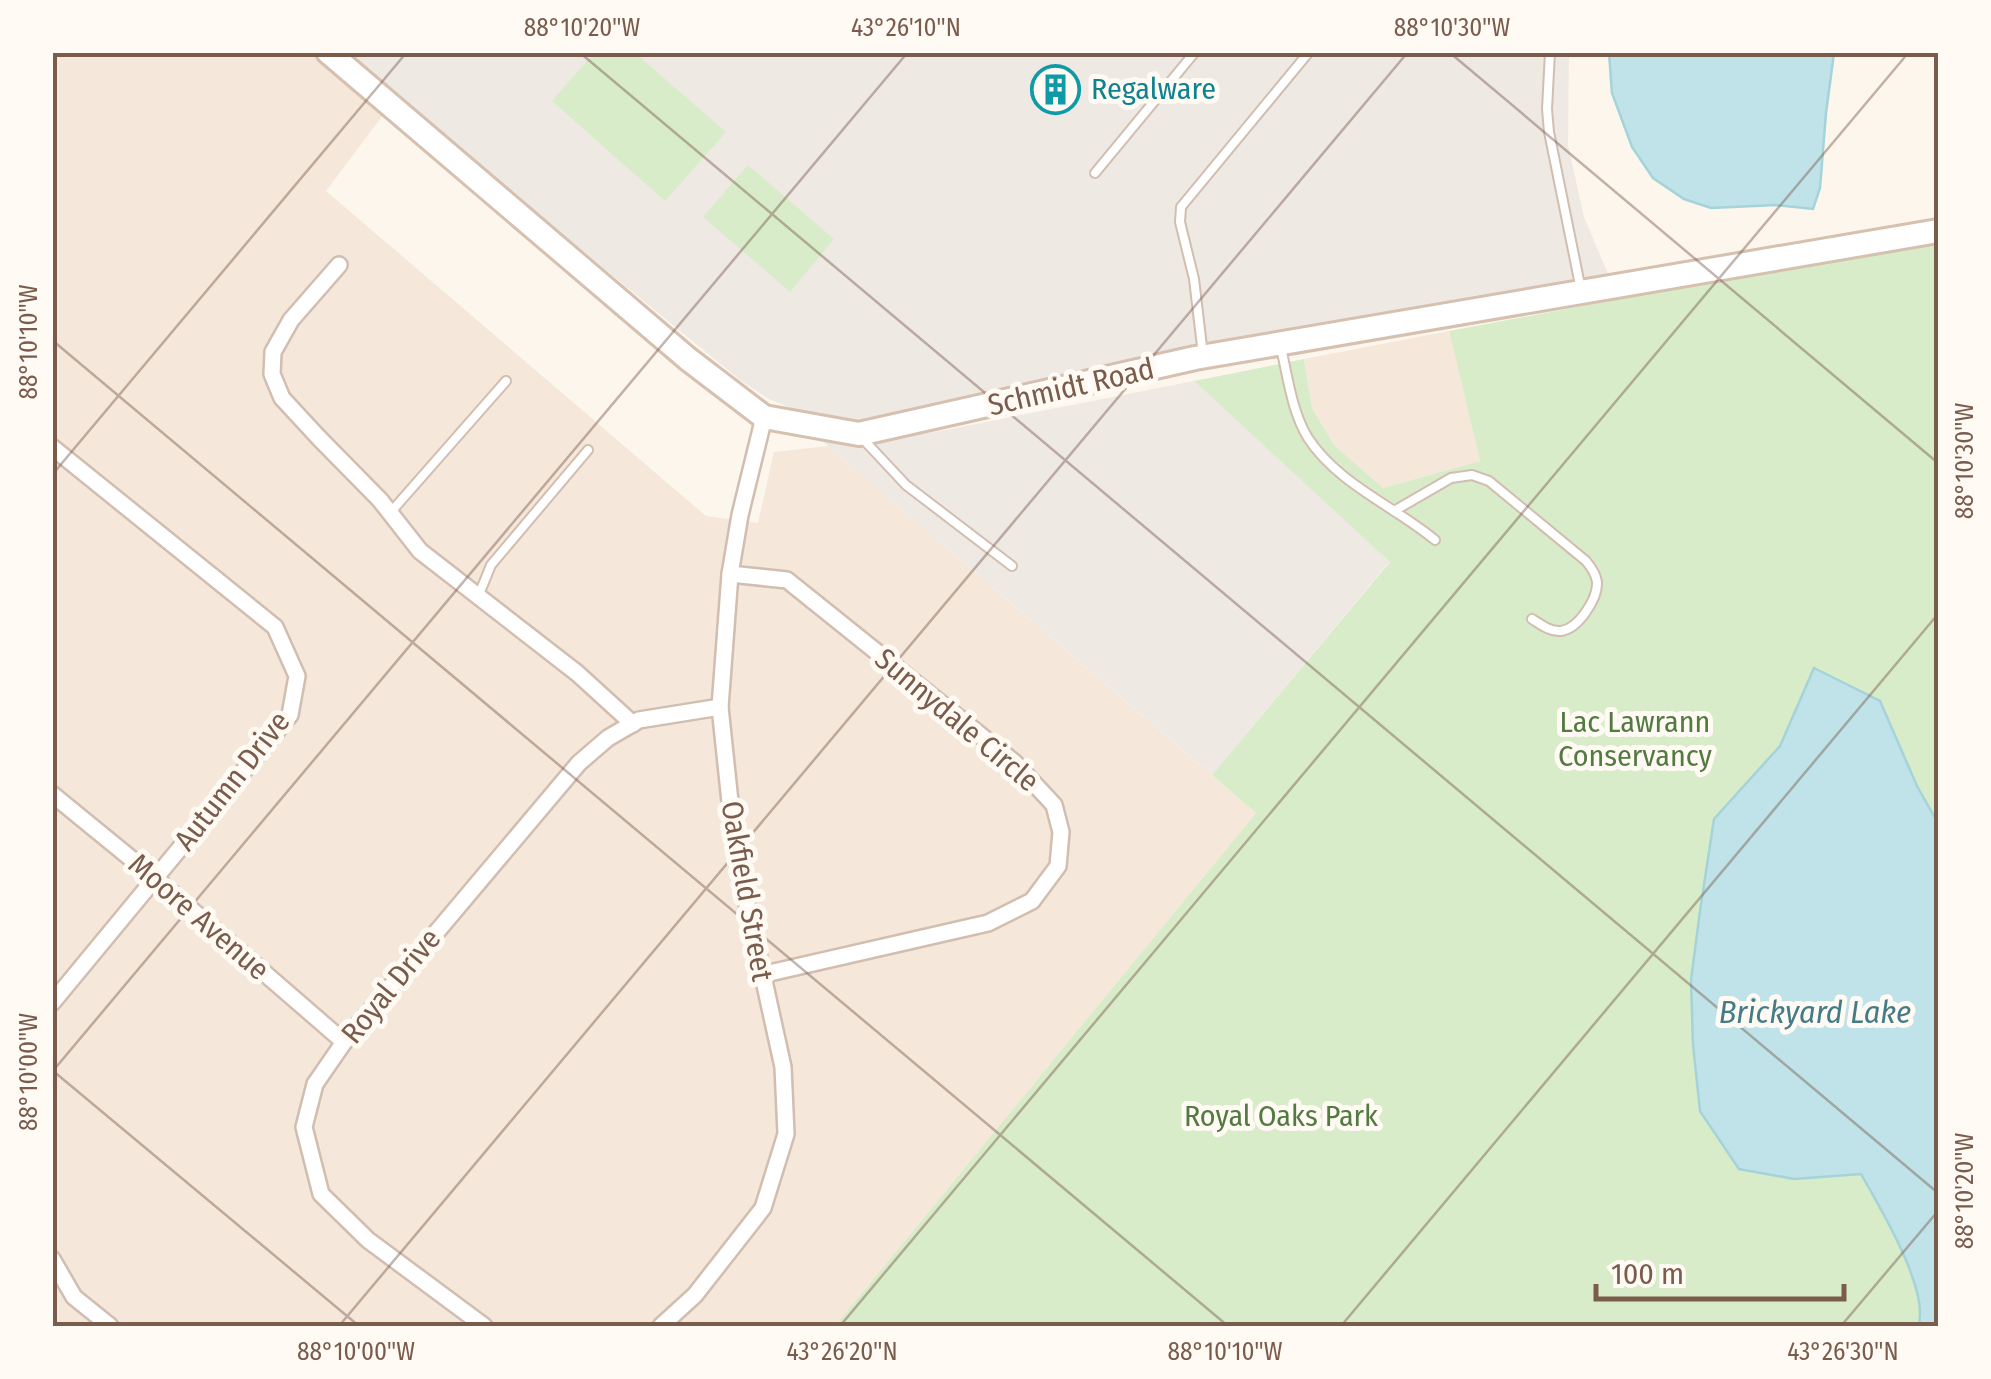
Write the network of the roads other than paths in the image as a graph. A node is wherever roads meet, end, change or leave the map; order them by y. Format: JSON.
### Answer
{"nodes":[{"id":1,"x":328,"y":52,"type":"edge"},
{"id":2,"x":1195,"y":52,"type":"edge"},
{"id":3,"x":1308,"y":52,"type":"edge"},
{"id":4,"x":1550,"y":52,"type":"edge"},
{"id":5,"x":1095,"y":173,"type":"dead end"},
{"id":6,"x":1938,"y":231,"type":"edge"},
{"id":7,"x":340,"y":265,"type":"dead end"},
{"id":8,"x":1581,"y":292,"type":"junction"},
{"id":9,"x":1280,"y":344,"type":"junction"},
{"id":10,"x":1203,"y":357,"type":"junction"},
{"id":11,"x":506,"y":381,"type":"dead end"},
{"id":12,"x":764,"y":417,"type":"junction"},
{"id":13,"x":859,"y":434,"type":"junction"},
{"id":14,"x":52,"y":447,"type":"edge"},
{"id":15,"x":588,"y":450,"type":"dead end"},
{"id":16,"x":1394,"y":510,"type":"junction"},
{"id":17,"x":390,"y":513,"type":"junction"},
{"id":18,"x":1435,"y":540,"type":"dead end"},
{"id":19,"x":1012,"y":566,"type":"dead end"},
{"id":20,"x":730,"y":574,"type":"junction"},
{"id":21,"x":478,"y":596,"type":"junction"},
{"id":22,"x":1532,"y":619,"type":"dead end"},
{"id":23,"x":720,"y":707,"type":"junction"},
{"id":24,"x":633,"y":724,"type":"junction"},
{"id":25,"x":52,"y":794,"type":"edge"},
{"id":26,"x":156,"y":879,"type":"junction"},
{"id":27,"x":761,"y":975,"type":"junction"},
{"id":28,"x":52,"y":1003,"type":"edge"},
{"id":29,"x":344,"y":1042,"type":"junction"},
{"id":30,"x":52,"y":1258,"type":"edge"},
{"id":31,"x":110,"y":1326,"type":"edge"},
{"id":32,"x":484,"y":1326,"type":"edge"},
{"id":33,"x":661,"y":1326,"type":"edge"}],
"edges":[{"from":1,"to":12,"type":"street","name":"Schmidt Road"},
{"from":2,"to":5,"type":"lane"},
{"from":3,"to":10,"type":"lane"},
{"from":4,"to":8,"type":"lane"},
{"from":6,"to":8,"type":"street","name":"Schmidt Road"},
{"from":7,"to":17,"type":"street"},
{"from":8,"to":9,"type":"street","name":"Schmidt Road"},
{"from":9,"to":10,"type":"street","name":"Schmidt Road"},
{"from":9,"to":16,"type":"lane"},
{"from":10,"to":13,"type":"street","name":"Schmidt Road"},
{"from":11,"to":17,"type":"lane"},
{"from":12,"to":13,"type":"street","name":"Schmidt Road"},
{"from":12,"to":20,"type":"street","name":"Oakfield Street"},
{"from":13,"to":19,"type":"lane"},
{"from":14,"to":26,"type":"street","name":"Autumn Drive"},
{"from":15,"to":21,"type":"lane"},
{"from":16,"to":18,"type":"lane"},
{"from":16,"to":22,"type":"lane"},
{"from":17,"to":21,"type":"street"},
{"from":20,"to":23,"type":"street","name":"Oakfield Street"},
{"from":20,"to":27,"type":"street","name":"Sunnydale Circle"},
{"from":21,"to":24,"type":"street"},
{"from":23,"to":24,"type":"street","name":"Royal Drive"},
{"from":23,"to":27,"type":"street","name":"Oakfield Street"},
{"from":24,"to":29,"type":"street","name":"Royal Drive"},
{"from":25,"to":26,"type":"street","name":"Moore Avenue"},
{"from":26,"to":28,"type":"street","name":"Autumn Drive"},
{"from":26,"to":29,"type":"street","name":"Moore Avenue"},
{"from":27,"to":33,"type":"street","name":"Oakfield Street"},
{"from":29,"to":32,"type":"street","name":"Royal Drive"},
{"from":30,"to":31,"type":"street"}]}
